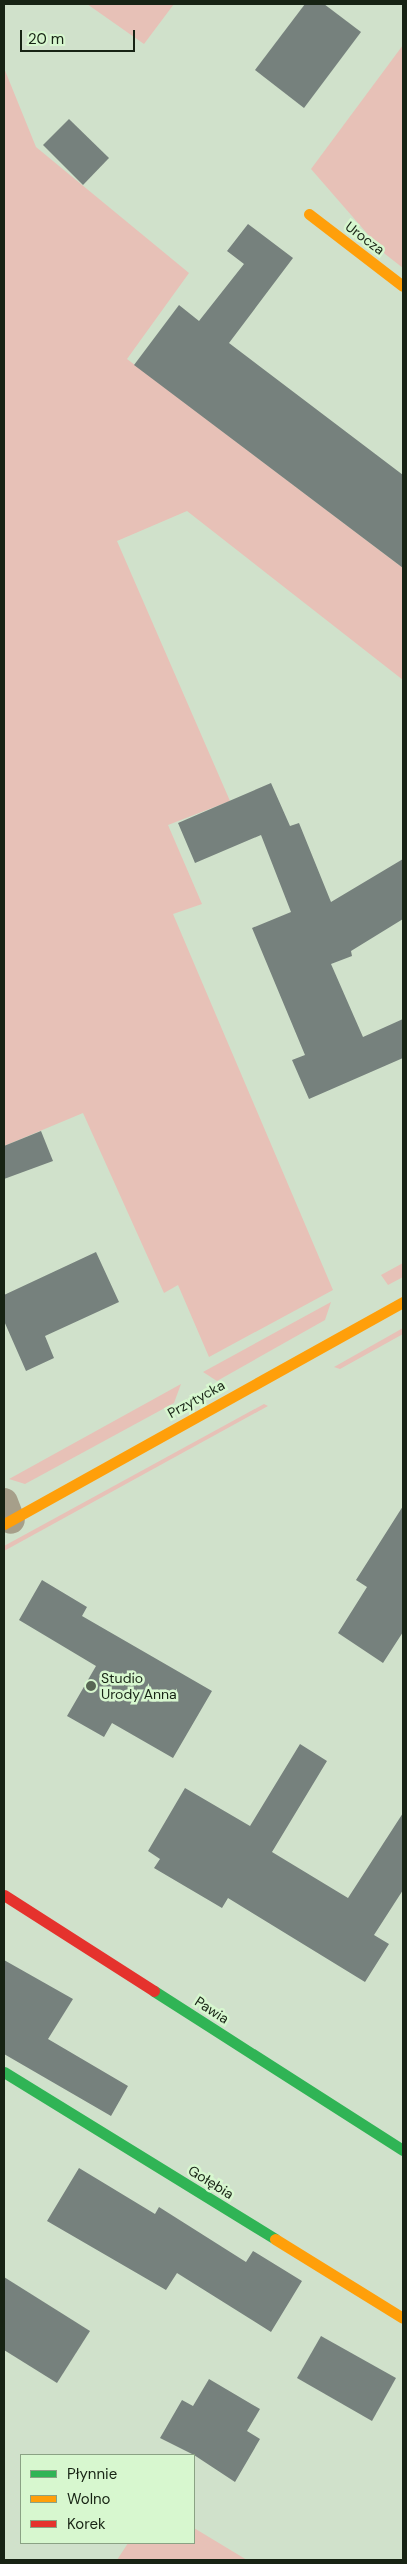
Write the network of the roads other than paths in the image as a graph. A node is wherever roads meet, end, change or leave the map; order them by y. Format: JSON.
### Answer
{"nodes":[{"id":1,"x":308,"y":214,"type":"dead end"},
{"id":2,"x":403,"y":286,"type":"edge"},
{"id":3,"x":403,"y":1302,"type":"edge"},
{"id":4,"x":6,"y":1515,"type":"edge"},
{"id":5,"x":4,"y":1895,"type":"edge"},
{"id":6,"x":4,"y":2072,"type":"edge"},
{"id":7,"x":403,"y":2150,"type":"edge"},
{"id":8,"x":403,"y":2318,"type":"edge"}],
"edges":[{"from":1,"to":2,"type":"street","name":"Urocza"},
{"from":3,"to":4,"type":"street","name":"Przytycka"},
{"from":5,"to":7,"type":"street","name":"Pawia"},
{"from":6,"to":8,"type":"street","name":"Gołębia"}]}
